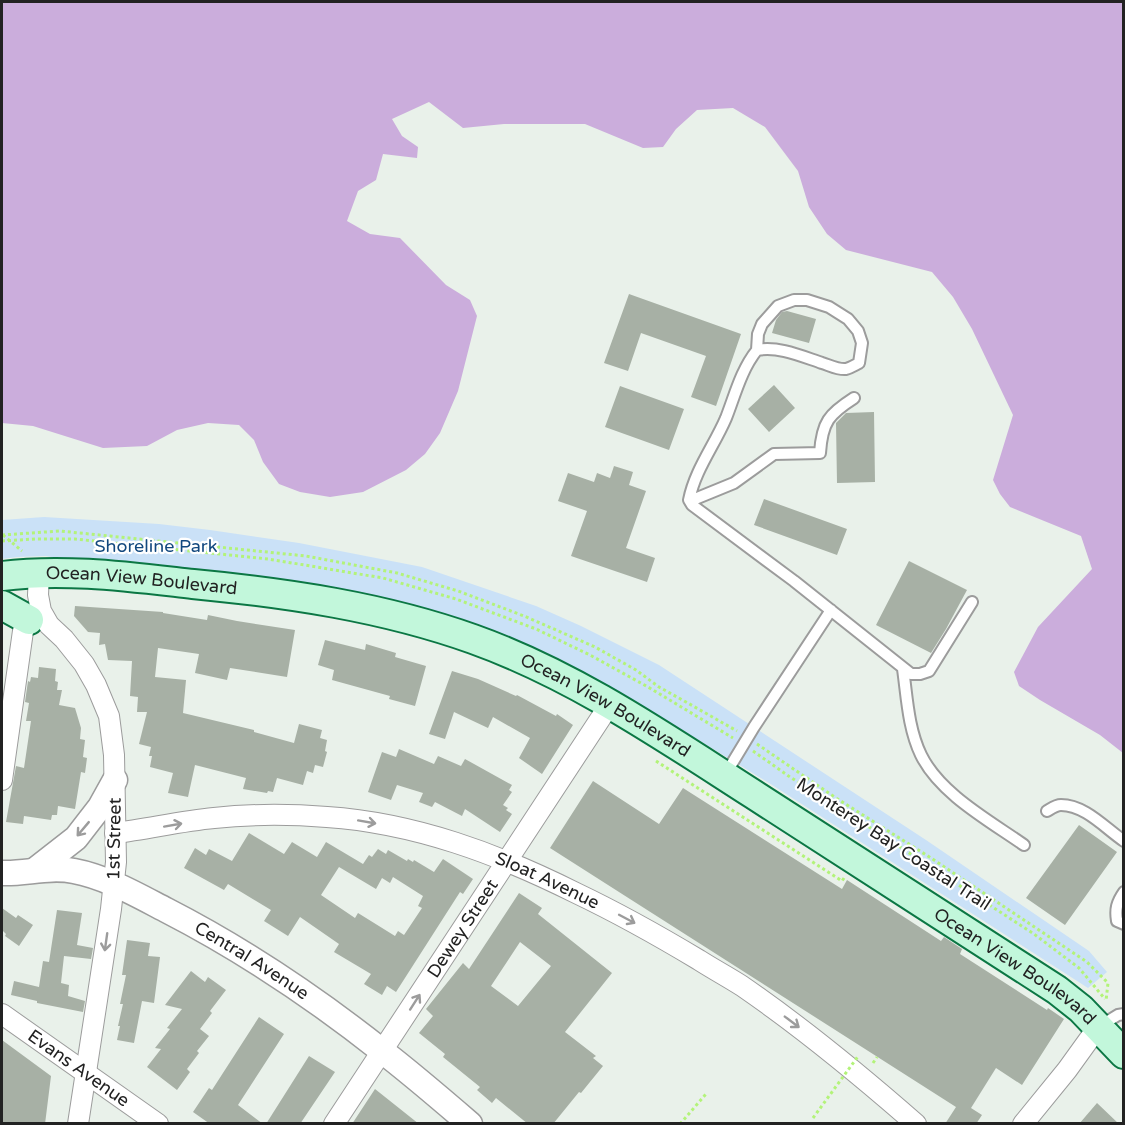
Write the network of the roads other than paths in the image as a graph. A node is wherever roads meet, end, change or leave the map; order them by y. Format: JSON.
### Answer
{"nodes":[{"id":1,"x":757,"y":350,"type":"junction"},
{"id":2,"x":854,"y":398,"type":"dead end"},
{"id":3,"x":690,"y":501,"type":"junction"},
{"id":4,"x":31,"y":565,"type":"junction"},
{"id":5,"x":2,"y":576,"type":"edge"},
{"id":6,"x":972,"y":602,"type":"dead end"},
{"id":7,"x":2,"y":605,"type":"edge"},
{"id":8,"x":831,"y":610,"type":"junction"},
{"id":9,"x":35,"y":616,"type":"junction"},
{"id":10,"x":903,"y":669,"type":"junction"},
{"id":11,"x":610,"y":704,"type":"junction"},
{"id":12,"x":724,"y":776,"type":"junction"},
{"id":13,"x":2,"y":780,"type":"edge"},
{"id":14,"x":115,"y":780,"type":"junction"},
{"id":15,"x":1047,"y":810,"type":"dead end"},
{"id":16,"x":116,"y":834,"type":"junction"},
{"id":17,"x":1124,"y":841,"type":"edge"},
{"id":18,"x":1024,"y":845,"type":"dead end"},
{"id":19,"x":508,"y":861,"type":"junction"},
{"id":20,"x":35,"y":870,"type":"junction"},
{"id":21,"x":2,"y":873,"type":"edge"},
{"id":22,"x":113,"y":884,"type":"junction"},
{"id":23,"x":1124,"y":892,"type":"edge"},
{"id":24,"x":1124,"y":924,"type":"edge"},
{"id":25,"x":2,"y":1014,"type":"edge"},
{"id":26,"x":1112,"y":1015,"type":"edge"},
{"id":27,"x":383,"y":1051,"type":"junction"},
{"id":28,"x":1124,"y":1054,"type":"edge"},
{"id":29,"x":87,"y":1073,"type":"junction"},
{"id":30,"x":78,"y":1124,"type":"edge"},
{"id":31,"x":158,"y":1124,"type":"edge"},
{"id":32,"x":334,"y":1124,"type":"edge"},
{"id":33,"x":470,"y":1124,"type":"edge"},
{"id":34,"x":916,"y":1124,"type":"edge"},
{"id":35,"x":1023,"y":1124,"type":"edge"}],
"edges":[{"from":1,"to":1,"type":"lane"},
{"from":1,"to":3,"type":"lane"},
{"from":2,"to":3,"type":"lane"},
{"from":3,"to":8,"type":"lane"},
{"from":4,"to":5,"type":"main road","name":"Ocean View Boulevard"},
{"from":4,"to":9,"type":"street"},
{"from":4,"to":11,"type":"main road","name":"Ocean View Boulevard"},
{"from":6,"to":10,"type":"lane"},
{"from":7,"to":9,"type":"main road"},
{"from":8,"to":10,"type":"lane"},
{"from":8,"to":12,"type":"lane"},
{"from":9,"to":13,"type":"street"},
{"from":9,"to":14,"type":"street","name":"1st Street"},
{"from":10,"to":18,"type":"lane"},
{"from":11,"to":12,"type":"main road","name":"Ocean View Boulevard"},
{"from":11,"to":19,"type":"street","name":"Dewey Street"},
{"from":12,"to":26,"type":"main road","name":"Ocean View Boulevard"},
{"from":14,"to":16,"type":"street","name":"1st Street"},
{"from":14,"to":20,"type":"street","one_way":true},
{"from":15,"to":17,"type":"lane"},
{"from":16,"to":19,"type":"street","name":"Sloat Avenue","one_way":true},
{"from":16,"to":22,"type":"street","name":"1st Street"},
{"from":27,"to":19,"type":"street","name":"Dewey Street","one_way":true},
{"from":19,"to":34,"type":"street","name":"Sloat Avenue","one_way":true},
{"from":20,"to":21,"type":"street","name":"Central Avenue"},
{"from":20,"to":22,"type":"street","name":"Central Avenue"},
{"from":22,"to":27,"type":"street","name":"Central Avenue"},
{"from":22,"to":29,"type":"street","name":"1st Street","one_way":true},
{"from":23,"to":24,"type":"lane"},
{"from":25,"to":29,"type":"street","name":"Evans Avenue"},
{"from":26,"to":28,"type":"main road","name":"Ocean View Boulevard"},
{"from":26,"to":35,"type":"street"},
{"from":27,"to":32,"type":"street","name":"Dewey Street"},
{"from":27,"to":33,"type":"street","name":"Central Avenue"},
{"from":29,"to":30,"type":"street","name":"1st Street"},
{"from":29,"to":31,"type":"street","name":"Evans Avenue"}]}
